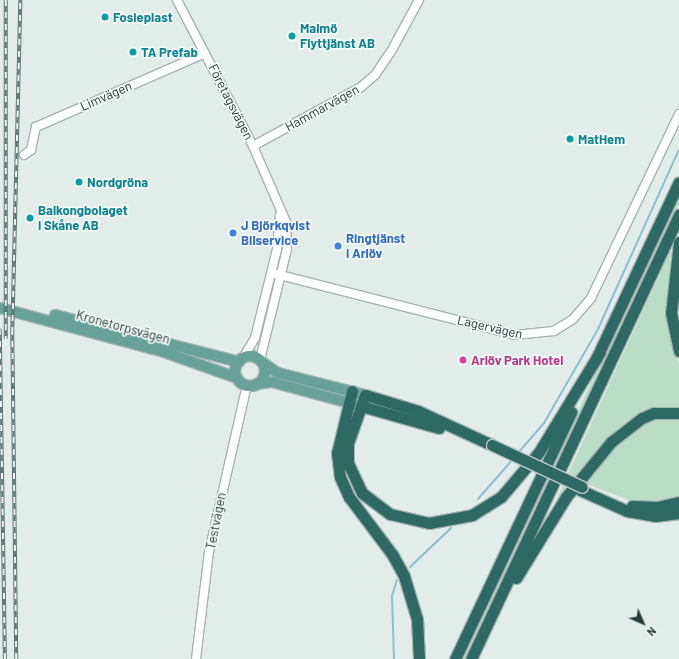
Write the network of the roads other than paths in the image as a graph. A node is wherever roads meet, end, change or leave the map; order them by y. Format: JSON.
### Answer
{"nodes":[{"id":1,"x":177,"y":0,"type":"edge"},
{"id":2,"x":419,"y":0,"type":"edge"},
{"id":3,"x":205,"y":53,"type":"junction"},
{"id":4,"x":679,"y":114,"type":"edge"},
{"id":5,"x":253,"y":146,"type":"junction"},
{"id":6,"x":24,"y":155,"type":"dead end"},
{"id":7,"x":679,"y":182,"type":"edge"},
{"id":8,"x":280,"y":206,"type":"junction"},
{"id":9,"x":679,"y":214,"type":"edge"},
{"id":10,"x":679,"y":242,"type":"edge"},
{"id":11,"x":272,"y":273,"type":"junction"},
{"id":12,"x":282,"y":274,"type":"junction"},
{"id":13,"x":0,"y":301,"type":"edge"},
{"id":14,"x":0,"y":308,"type":"edge"},
{"id":15,"x":679,"y":351,"type":"edge"},
{"id":16,"x":600,"y":352,"type":"junction"},
{"id":17,"x":241,"y":360,"type":"junction"},
{"id":18,"x":261,"y":362,"type":"junction"},
{"id":19,"x":237,"y":378,"type":"junction"},
{"id":20,"x":252,"y":384,"type":"junction"},
{"id":21,"x":365,"y":395,"type":"junction"},
{"id":22,"x":350,"y":396,"type":"junction"},
{"id":23,"x":361,"y":406,"type":"junction"},
{"id":24,"x":679,"y":412,"type":"edge"},
{"id":25,"x":491,"y":447,"type":"junction"},
{"id":26,"x":581,"y":488,"type":"junction"},
{"id":27,"x":679,"y":502,"type":"edge"},
{"id":28,"x":679,"y":513,"type":"edge"},
{"id":29,"x":486,"y":626,"type":"junction"},
{"id":30,"x":196,"y":659,"type":"edge"},
{"id":31,"x":419,"y":659,"type":"edge"},
{"id":32,"x":455,"y":659,"type":"edge"},
{"id":33,"x":471,"y":659,"type":"edge"}],
"edges":[{"from":1,"to":3,"type":"street","name":"Företagsvägen"},
{"from":2,"to":5,"type":"street","name":"Hammarvägen"},
{"from":3,"to":5,"type":"street","name":"Företagsvägen"},
{"from":3,"to":6,"type":"street","name":"Limvägen"},
{"from":4,"to":12,"type":"street","name":"Lagervägen"},
{"from":5,"to":8,"type":"street","name":"Företagsvägen"},
{"from":7,"to":16,"type":"highway"},
{"from":8,"to":11,"type":"street"},
{"from":8,"to":12,"type":"street","name":"Företagsvägen"},
{"from":9,"to":29,"type":"highway"},
{"from":10,"to":15,"type":"highway"},
{"from":11,"to":12,"type":"street","name":"Lagervägen"},
{"from":11,"to":17,"type":"street"},
{"from":12,"to":18,"type":"street","name":"Företagsvägen"},
{"from":13,"to":17,"type":"main road","name":"Kronetorpsvägen"},
{"from":14,"to":19,"type":"main road","name":"Kronetorpsvägen"},
{"from":16,"to":23,"type":"highway"},
{"from":16,"to":32,"type":"highway"},
{"from":17,"to":18,"type":"main road","name":"Kronetorpsvägen"},
{"from":17,"to":19,"type":"main road"},
{"from":18,"to":20,"type":"main road"},
{"from":18,"to":22,"type":"main road"},
{"from":19,"to":20,"type":"main road","name":"Kronetorpsvägen"},
{"from":20,"to":22,"type":"main road"},
{"from":20,"to":30,"type":"street","name":"Testvägen"},
{"from":21,"to":22,"type":"main road"},
{"from":21,"to":23,"type":"highway"},
{"from":21,"to":25,"type":"highway"},
{"from":22,"to":23,"type":"main road"},
{"from":22,"to":31,"type":"highway"},
{"from":23,"to":25,"type":"highway"},
{"from":24,"to":29,"type":"highway"},
{"from":25,"to":26,"type":"highway"},
{"from":26,"to":27,"type":"highway"},
{"from":26,"to":28,"type":"highway"},
{"from":29,"to":33,"type":"highway"}]}
